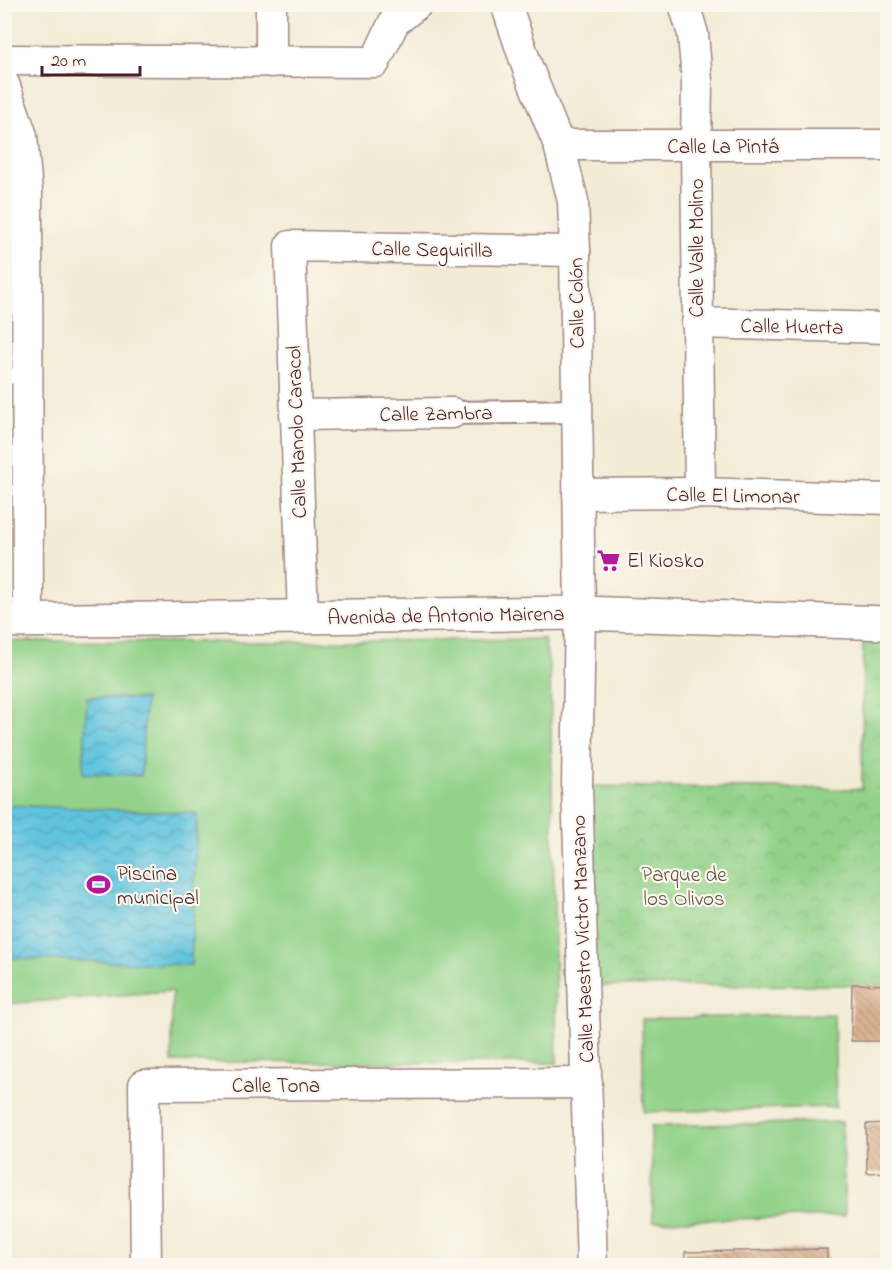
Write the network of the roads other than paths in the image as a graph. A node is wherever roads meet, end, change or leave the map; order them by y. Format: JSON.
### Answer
{"nodes":[{"id":1,"x":271,"y":4,"type":"edge"},
{"id":2,"x":417,"y":4,"type":"edge"},
{"id":3,"x":506,"y":4,"type":"edge"},
{"id":4,"x":684,"y":4,"type":"edge"},
{"id":5,"x":4,"y":60,"type":"edge"},
{"id":6,"x":271,"y":62,"type":"junction"},
{"id":7,"x":4,"y":84,"type":"edge"},
{"id":8,"x":559,"y":145,"type":"junction"},
{"id":9,"x":888,"y":145,"type":"edge"},
{"id":10,"x":696,"y":146,"type":"junction"},
{"id":11,"x":16,"y":191,"type":"edge"},
{"id":12,"x":290,"y":246,"type":"joint"},
{"id":13,"x":575,"y":252,"type":"junction"},
{"id":14,"x":697,"y":323,"type":"junction"},
{"id":15,"x":888,"y":328,"type":"edge"},
{"id":16,"x":16,"y":376,"type":"edge"},
{"id":17,"x":577,"y":411,"type":"junction"},
{"id":18,"x":452,"y":413,"type":"joint"},
{"id":19,"x":295,"y":414,"type":"junction"},
{"id":20,"x":700,"y":493,"type":"junction"},
{"id":21,"x":578,"y":494,"type":"junction"},
{"id":22,"x":888,"y":499,"type":"edge"},
{"id":23,"x":580,"y":613,"type":"junction"},
{"id":24,"x":303,"y":617,"type":"junction"},
{"id":25,"x":16,"y":621,"type":"edge"},
{"id":26,"x":888,"y":623,"type":"edge"},
{"id":27,"x":587,"y":1083,"type":"junction"},
{"id":28,"x":146,"y":1266,"type":"edge"},
{"id":29,"x":592,"y":1266,"type":"edge"}],
"edges":[{"from":1,"to":6,"type":"street"},
{"from":2,"to":6,"type":"street"},
{"from":3,"to":8,"type":"street","name":"Calle Colón"},
{"from":4,"to":10,"type":"street","name":"Calle Valle Molino"},
{"from":5,"to":6,"type":"street"},
{"from":7,"to":11,"type":"street"},
{"from":8,"to":10,"type":"street","name":"Calle La Pintá"},
{"from":8,"to":13,"type":"street","name":"Calle Colón"},
{"from":9,"to":10,"type":"street","name":"Calle La Pintá"},
{"from":10,"to":14,"type":"street","name":"Calle Valle Molino"},
{"from":11,"to":16,"type":"street"},
{"from":12,"to":13,"type":"street","name":"Calle Seguirilla"},
{"from":12,"to":19,"type":"street","name":"Calle Manolo Caracol"},
{"from":13,"to":17,"type":"street","name":"Calle Colón"},
{"from":14,"to":15,"type":"street","name":"Calle Huerta"},
{"from":14,"to":20,"type":"street","name":"Calle Valle Molino"},
{"from":16,"to":25,"type":"street"},
{"from":17,"to":18,"type":"street","name":"Calle Zambra"},
{"from":17,"to":21,"type":"street","name":"Calle Colón"},
{"from":18,"to":19,"type":"street","name":"Calle Zambra"},
{"from":19,"to":24,"type":"street","name":"Calle Manolo Caracol"},
{"from":20,"to":21,"type":"street","name":"Calle El Limonar"},
{"from":20,"to":22,"type":"street","name":"Calle El Limonar"},
{"from":21,"to":23,"type":"street","name":"Calle Colón"},
{"from":23,"to":24,"type":"street","name":"Avenida de Antonio Mairena"},
{"from":23,"to":26,"type":"street","name":"Avenida de Antonio Mairena"},
{"from":23,"to":27,"type":"street","name":"Calle Maestro Víctor Manzano"},
{"from":24,"to":25,"type":"street","name":"Avenida de Antonio Mairena"},
{"from":27,"to":28,"type":"street","name":"Calle Tona"},
{"from":27,"to":29,"type":"street","name":"Calle Maestro Víctor Manzano"}]}
